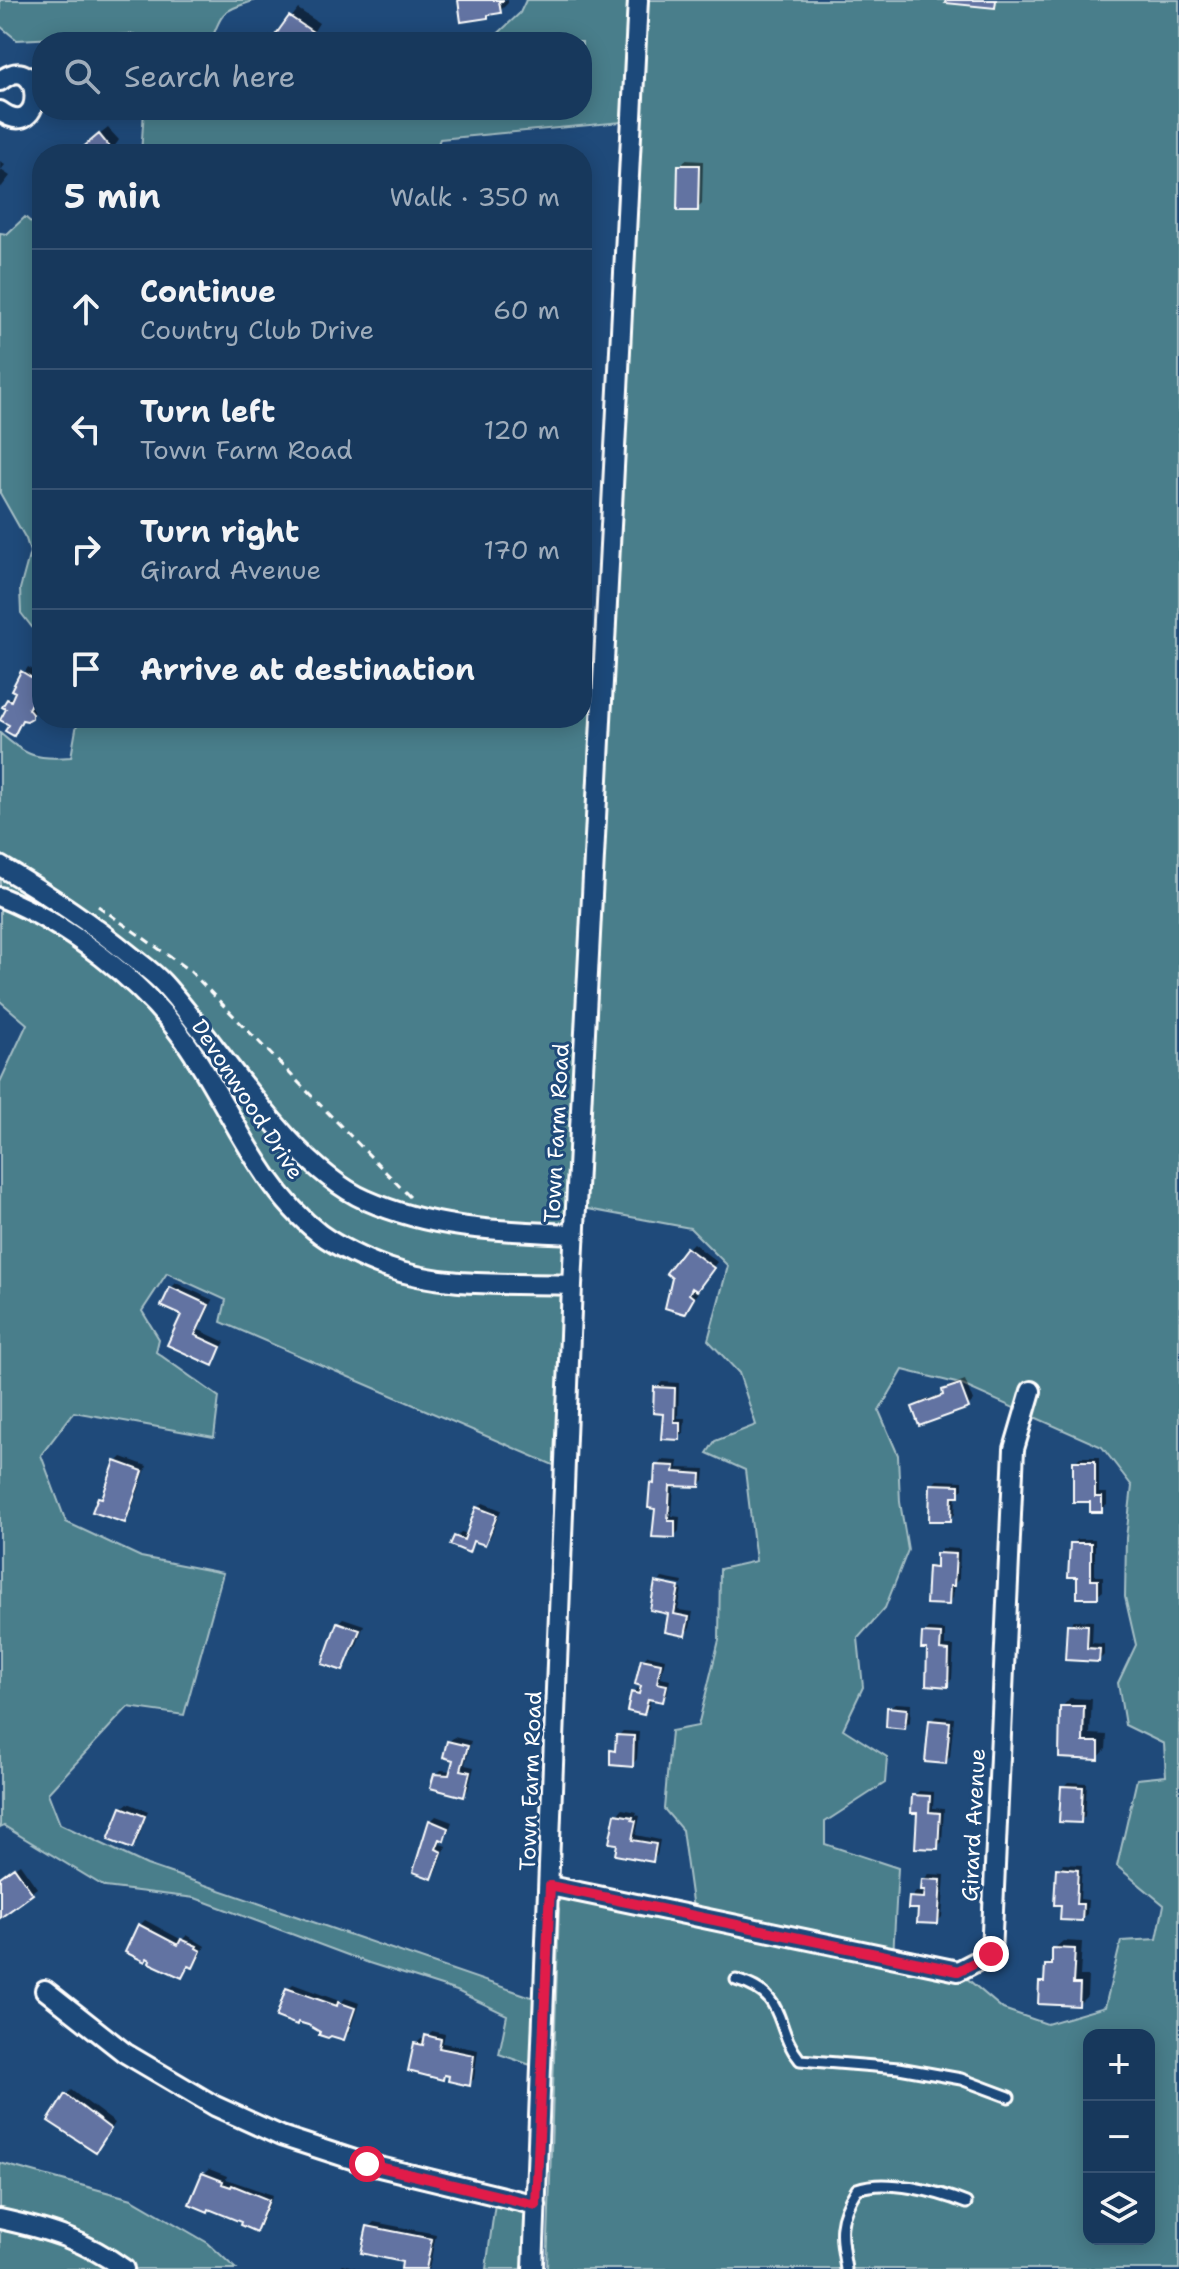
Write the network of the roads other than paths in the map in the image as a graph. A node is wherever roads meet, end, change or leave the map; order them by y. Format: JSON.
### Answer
{"nodes":[{"id":1,"x":638,"y":0,"type":"edge"},
{"id":2,"x":1,"y":77,"type":"edge"},
{"id":3,"x":32,"y":83,"type":"edge"},
{"id":4,"x":32,"y":110,"type":"edge"},
{"id":5,"x":0,"y":111,"type":"edge"},
{"id":6,"x":0,"y":866,"type":"edge"},
{"id":7,"x":0,"y":897,"type":"edge"},
{"id":8,"x":575,"y":1234,"type":"junction"},
{"id":9,"x":572,"y":1285,"type":"junction"},
{"id":10,"x":1031,"y":1391,"type":"dead end"},
{"id":11,"x":550,"y":1886,"type":"junction"},
{"id":12,"x":736,"y":1980,"type":"dead end"},
{"id":13,"x":45,"y":1990,"type":"dead end"},
{"id":14,"x":1009,"y":2097,"type":"dead end"},
{"id":15,"x":966,"y":2203,"type":"dead end"},
{"id":16,"x":536,"y":2205,"type":"junction"},
{"id":17,"x":0,"y":2219,"type":"edge"},
{"id":18,"x":124,"y":2269,"type":"edge"},
{"id":19,"x":533,"y":2269,"type":"edge"},
{"id":20,"x":846,"y":2269,"type":"edge"}],
"edges":[{"from":1,"to":8,"type":"street","name":"Town Farm Road"},
{"from":2,"to":3,"type":"street"},
{"from":4,"to":5,"type":"street"},
{"from":6,"to":8,"type":"street","name":"Devonwood Drive"},
{"from":7,"to":9,"type":"street","name":"Devonwood Drive"},
{"from":8,"to":9,"type":"street","name":"Town Farm Road"},
{"from":9,"to":11,"type":"street","name":"Town Farm Road"},
{"from":10,"to":11,"type":"street","name":"Girard Avenue"},
{"from":11,"to":16,"type":"street","name":"Town Farm Road"},
{"from":12,"to":14,"type":"lane"},
{"from":13,"to":16,"type":"street"},
{"from":15,"to":20,"type":"lane"},
{"from":16,"to":19,"type":"street","name":"Town Farm Road"},
{"from":17,"to":18,"type":"street"}]}
